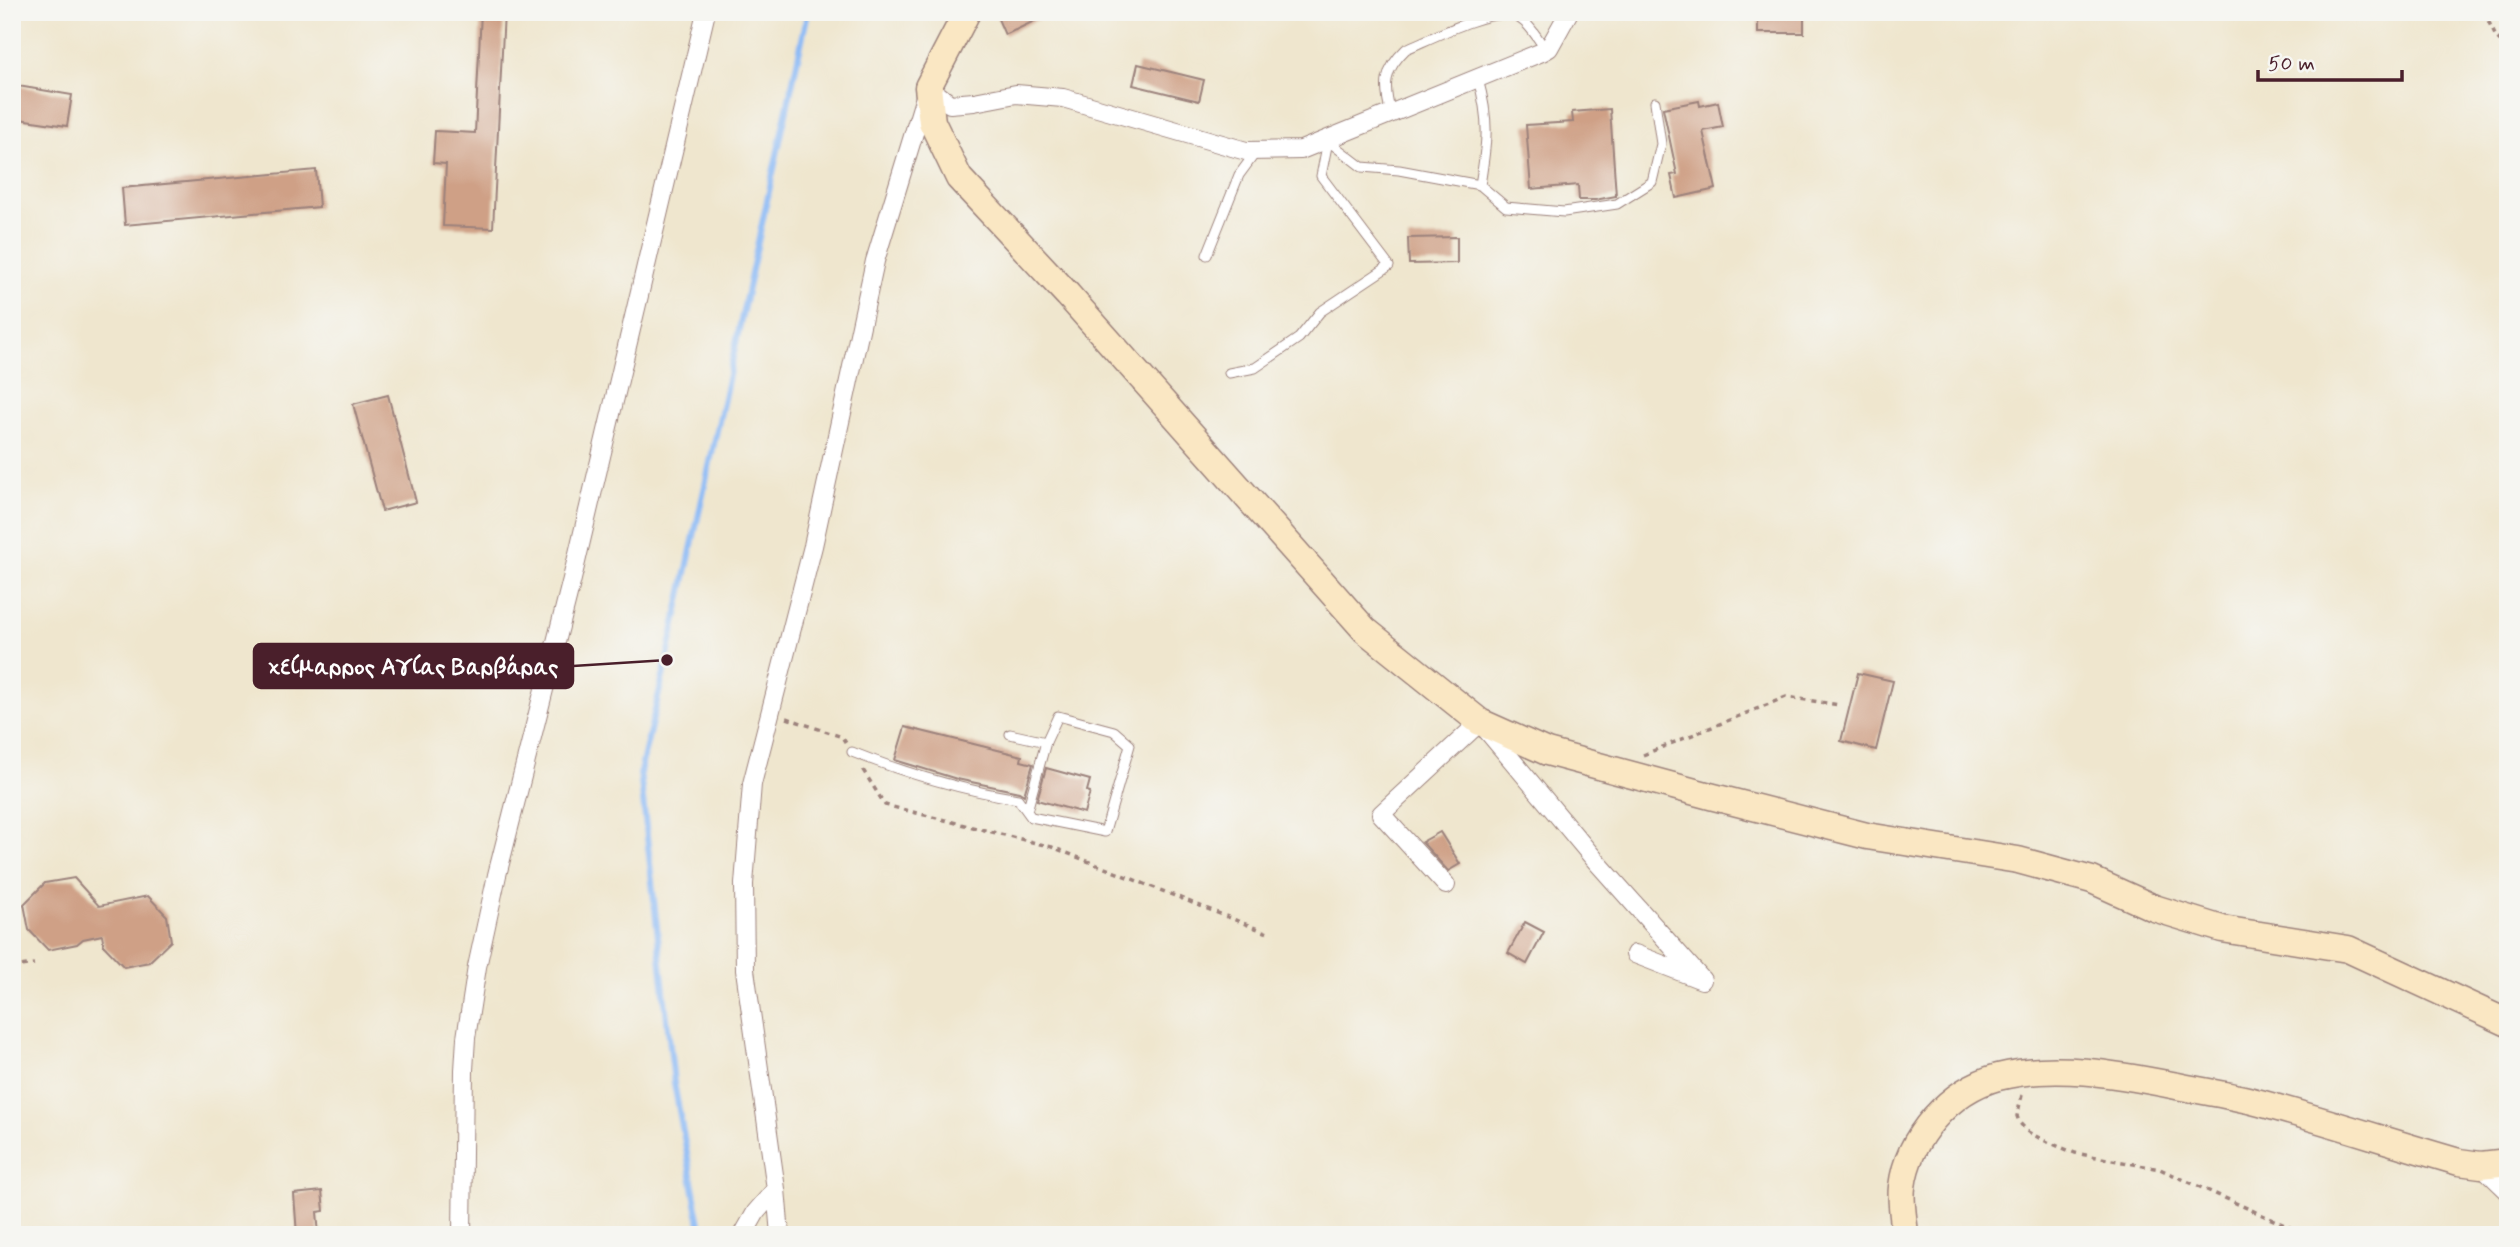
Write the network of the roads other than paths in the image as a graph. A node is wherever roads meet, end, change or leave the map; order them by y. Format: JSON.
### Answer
{"nodes":[{"id":1,"x":706,"y":12,"type":"edge"},
{"id":2,"x":967,"y":12,"type":"edge"},
{"id":3,"x":1569,"y":12,"type":"edge"},
{"id":4,"x":1546,"y":51,"type":"junction"},
{"id":5,"x":1478,"y":79,"type":"junction"},
{"id":6,"x":928,"y":87,"type":"junction"},
{"id":7,"x":1655,"y":102,"type":"dead end"},
{"id":8,"x":1391,"y":115,"type":"junction"},
{"id":9,"x":1328,"y":141,"type":"junction"},
{"id":10,"x":1257,"y":151,"type":"junction"},
{"id":11,"x":1480,"y":185,"type":"junction"},
{"id":12,"x":1207,"y":255,"type":"dead end"},
{"id":13,"x":1228,"y":373,"type":"dead end"},
{"id":14,"x":1480,"y":722,"type":"junction"},
{"id":15,"x":1010,"y":734,"type":"dead end"},
{"id":16,"x":1046,"y":742,"type":"junction"},
{"id":17,"x":852,"y":752,"type":"road end"},
{"id":18,"x":1027,"y":811,"type":"junction"},
{"id":19,"x":1446,"y":885,"type":"dead end"},
{"id":20,"x":1635,"y":954,"type":"dead end"},
{"id":21,"x":2508,"y":1023,"type":"edge"},
{"id":22,"x":2508,"y":1162,"type":"edge"},
{"id":23,"x":2481,"y":1165,"type":"junction"},
{"id":24,"x":776,"y":1189,"type":"junction"},
{"id":25,"x":2508,"y":1191,"type":"edge"},
{"id":26,"x":462,"y":1235,"type":"edge"},
{"id":27,"x":743,"y":1235,"type":"edge"},
{"id":28,"x":780,"y":1235,"type":"edge"},
{"id":29,"x":1905,"y":1235,"type":"edge"}],
"edges":[{"from":1,"to":26,"type":"street"},
{"from":2,"to":6,"type":"street"},
{"from":3,"to":4,"type":"street"},
{"from":4,"to":5,"type":"street"},
{"from":4,"to":8,"type":"lane"},
{"from":5,"to":8,"type":"street"},
{"from":5,"to":11,"type":"lane"},
{"from":6,"to":10,"type":"street"},
{"from":6,"to":14,"type":"street"},
{"from":6,"to":24,"type":"street"},
{"from":7,"to":11,"type":"lane"},
{"from":8,"to":9,"type":"street"},
{"from":9,"to":10,"type":"street"},
{"from":9,"to":11,"type":"lane"},
{"from":9,"to":13,"type":"lane"},
{"from":10,"to":12,"type":"lane"},
{"from":14,"to":19,"type":"street"},
{"from":14,"to":20,"type":"street"},
{"from":14,"to":21,"type":"street"},
{"from":15,"to":16,"type":"lane"},
{"from":16,"to":18,"type":"lane"},
{"from":16,"to":18,"type":"lane"},
{"from":17,"to":18,"type":"lane"},
{"from":22,"to":23,"type":"street"},
{"from":23,"to":25,"type":"street"},
{"from":23,"to":29,"type":"street"},
{"from":24,"to":27,"type":"street"},
{"from":24,"to":28,"type":"street"}]}
